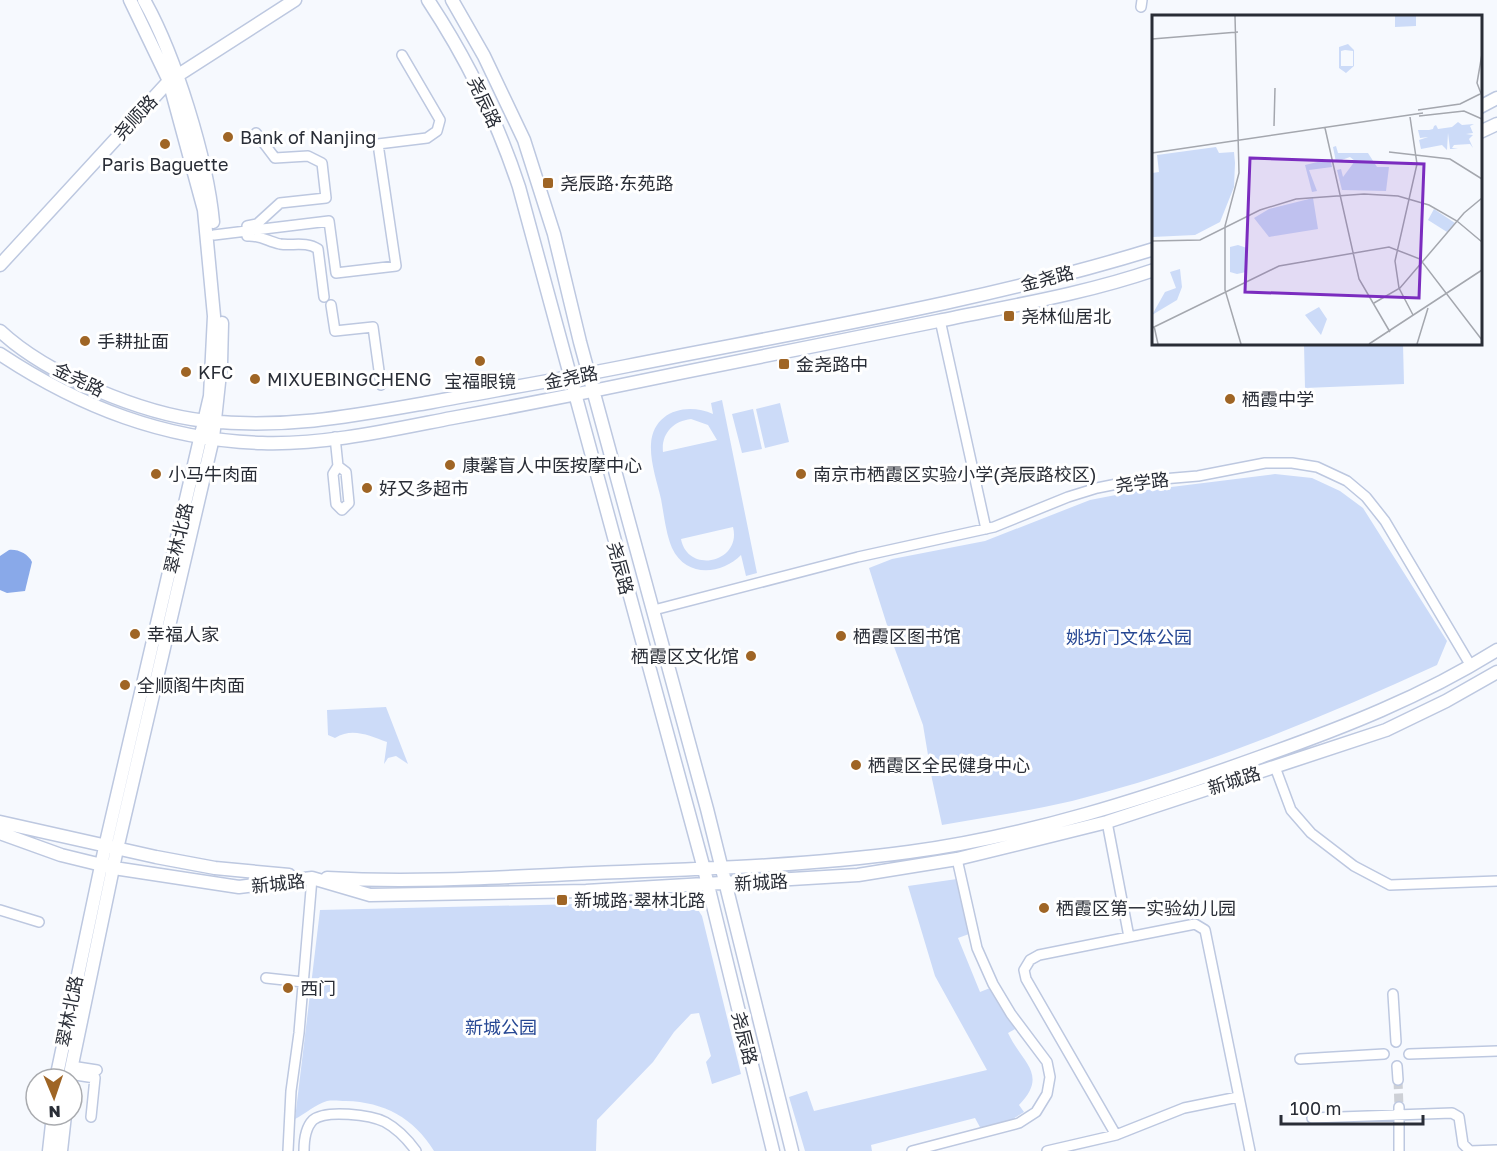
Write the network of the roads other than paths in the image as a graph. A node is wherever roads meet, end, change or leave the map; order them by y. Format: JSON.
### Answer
{"nodes":[{"id":1,"x":130,"y":0,"type":"edge"},
{"id":2,"x":144,"y":0,"type":"edge"},
{"id":3,"x":295,"y":0,"type":"edge"},
{"id":4,"x":428,"y":0,"type":"edge"},
{"id":5,"x":452,"y":0,"type":"edge"},
{"id":6,"x":402,"y":55,"type":"dead end"},
{"id":7,"x":172,"y":77,"type":"junction"},
{"id":8,"x":1497,"y":98,"type":"edge"},
{"id":9,"x":1482,"y":106,"type":"edge"},
{"id":10,"x":1497,"y":124,"type":"edge"},
{"id":11,"x":1482,"y":131,"type":"edge"},
{"id":12,"x":256,"y":133,"type":"dead end"},
{"id":13,"x":214,"y":235,"type":"junction"},
{"id":14,"x":1152,"y":250,"type":"edge"},
{"id":15,"x":0,"y":265,"type":"edge"},
{"id":16,"x":1152,"y":270,"type":"edge"},
{"id":17,"x":324,"y":297,"type":"dead end"},
{"id":18,"x":331,"y":305,"type":"dead end"},
{"id":19,"x":940,"y":320,"type":"junction"},
{"id":20,"x":0,"y":330,"type":"edge"},
{"id":21,"x":0,"y":354,"type":"edge"},
{"id":22,"x":589,"y":373,"type":"junction"},
{"id":23,"x":572,"y":377,"type":"junction"},
{"id":24,"x":381,"y":385,"type":"dead end"},
{"id":25,"x":594,"y":391,"type":"junction"},
{"id":26,"x":576,"y":395,"type":"junction"},
{"id":27,"x":211,"y":421,"type":"junction"},
{"id":28,"x":335,"y":437,"type":"junction"},
{"id":29,"x":208,"y":438,"type":"junction"},
{"id":30,"x":338,"y":466,"type":"dead end"},
{"id":31,"x":986,"y":529,"type":"junction"},
{"id":32,"x":654,"y":610,"type":"junction"},
{"id":33,"x":1497,"y":650,"type":"edge"},
{"id":34,"x":1472,"y":666,"type":"junction"},
{"id":35,"x":1497,"y":672,"type":"edge"},
{"id":36,"x":1275,"y":767,"type":"junction"},
{"id":37,"x":0,"y":822,"type":"edge"},
{"id":38,"x":1107,"y":822,"type":"junction"},
{"id":39,"x":0,"y":833,"type":"edge"},
{"id":40,"x":111,"y":848,"type":"junction"},
{"id":41,"x":957,"y":859,"type":"junction"},
{"id":42,"x":108,"y":867,"type":"junction"},
{"id":43,"x":721,"y":868,"type":"junction"},
{"id":44,"x":704,"y":869,"type":"junction"},
{"id":45,"x":312,"y":878,"type":"junction"},
{"id":46,"x":1497,"y":880,"type":"edge"},
{"id":47,"x":725,"y":884,"type":"junction"},
{"id":48,"x":708,"y":885,"type":"junction"},
{"id":49,"x":0,"y":910,"type":"edge"},
{"id":50,"x":39,"y":922,"type":"dead end"},
{"id":51,"x":1129,"y":937,"type":"junction"},
{"id":52,"x":266,"y":978,"type":"dead end"},
{"id":53,"x":303,"y":982,"type":"junction"},
{"id":54,"x":1393,"y":994,"type":"dead end"},
{"id":55,"x":1396,"y":1042,"type":"dead end"},
{"id":56,"x":1497,"y":1051,"type":"edge"},
{"id":57,"x":1384,"y":1054,"type":"dead end"},
{"id":58,"x":1409,"y":1054,"type":"dead end"},
{"id":59,"x":1300,"y":1059,"type":"dead end"},
{"id":60,"x":1397,"y":1066,"type":"dead end"},
{"id":61,"x":59,"y":1067,"type":"edge"},
{"id":62,"x":71,"y":1067,"type":"edge"},
{"id":63,"x":96,"y":1070,"type":"dead end"},
{"id":64,"x":84,"y":1071,"type":"edge"},
{"id":65,"x":84,"y":1076,"type":"edge"},
{"id":66,"x":1398,"y":1080,"type":"tunnel mouth"},
{"id":67,"x":1238,"y":1097,"type":"junction"},
{"id":68,"x":1398,"y":1111,"type":"junction"},
{"id":69,"x":91,"y":1117,"type":"dead end"},
{"id":70,"x":1312,"y":1118,"type":"dead end"},
{"id":71,"x":52,"y":1127,"type":"edge"},
{"id":72,"x":64,"y":1127,"type":"edge"},
{"id":73,"x":1116,"y":1135,"type":"junction"},
{"id":74,"x":1399,"y":1150,"type":"edge"},
{"id":75,"x":1497,"y":1150,"type":"edge"},
{"id":76,"x":49,"y":1151,"type":"edge"},
{"id":77,"x":62,"y":1151,"type":"edge"},
{"id":78,"x":288,"y":1151,"type":"edge"},
{"id":79,"x":304,"y":1151,"type":"edge"},
{"id":80,"x":416,"y":1151,"type":"edge"},
{"id":81,"x":773,"y":1151,"type":"edge"},
{"id":82,"x":792,"y":1151,"type":"edge"},
{"id":83,"x":912,"y":1151,"type":"edge"},
{"id":84,"x":1047,"y":1151,"type":"edge"},
{"id":85,"x":1250,"y":1151,"type":"edge"}],
"edges":[{"from":1,"to":7,"type":"main road","name":"翠林北路"},
{"from":2,"to":7,"type":"main road","name":"翠林北路"},
{"from":3,"to":7,"type":"main road","name":"尧顺路"},
{"from":4,"to":23,"type":"main road","name":"尧辰路"},
{"from":5,"to":22,"type":"main road","name":"尧辰路"},
{"from":6,"to":13,"type":"street"},
{"from":7,"to":13,"type":"main road","name":"翠林北路"},
{"from":7,"to":15,"type":"main road","name":"尧顺路"},
{"from":7,"to":27,"type":"main road","name":"翠林北路"},
{"from":8,"to":9,"type":"main road"},
{"from":10,"to":11,"type":"main road"},
{"from":12,"to":13,"type":"street"},
{"from":13,"to":17,"type":"street"},
{"from":13,"to":27,"type":"main road","name":"翠林北路"},
{"from":14,"to":22,"type":"main road","name":"金尧路"},
{"from":16,"to":19,"type":"main road","name":"金尧路"},
{"from":18,"to":24,"type":"street"},
{"from":19,"to":25,"type":"main road","name":"金尧路"},
{"from":19,"to":31,"type":"street"},
{"from":20,"to":27,"type":"main road","name":"金尧路"},
{"from":21,"to":29,"type":"main road","name":"金尧路"},
{"from":22,"to":23,"type":"main road","name":"金尧路"},
{"from":22,"to":25,"type":"main road","name":"尧辰路"},
{"from":23,"to":26,"type":"main road","name":"尧辰路"},
{"from":23,"to":27,"type":"main road","name":"金尧路"},
{"from":25,"to":26,"type":"main road","name":"金尧路"},
{"from":25,"to":32,"type":"main road","name":"尧辰路"},
{"from":26,"to":28,"type":"main road","name":"金尧路"},
{"from":26,"to":44,"type":"main road","name":"尧辰路"},
{"from":27,"to":29,"type":"main road","name":"翠林北路"},
{"from":28,"to":29,"type":"main road","name":"金尧路"},
{"from":28,"to":30,"type":"street"},
{"from":29,"to":40,"type":"main road","name":"翠林北路"},
{"from":31,"to":32,"type":"street","name":"尧学路"},
{"from":31,"to":34,"type":"street","name":"尧学路"},
{"from":32,"to":43,"type":"main road","name":"尧辰路"},
{"from":33,"to":34,"type":"main road","name":"新城路"},
{"from":34,"to":43,"type":"main road","name":"新城路"},
{"from":35,"to":36,"type":"main road","name":"新城路"},
{"from":36,"to":38,"type":"main road","name":"新城路"},
{"from":36,"to":46,"type":"street"},
{"from":37,"to":40,"type":"main road","name":"新城路"},
{"from":38,"to":41,"type":"main road","name":"新城路"},
{"from":38,"to":51,"type":"street"},
{"from":39,"to":42,"type":"main road","name":"新城路"},
{"from":40,"to":42,"type":"main road","name":"翠林北路"},
{"from":40,"to":44,"type":"main road","name":"新城路"},
{"from":41,"to":47,"type":"main road","name":"新城路"},
{"from":41,"to":83,"type":"street"},
{"from":42,"to":45,"type":"main road","name":"新城路"},
{"from":42,"to":61,"type":"main road","name":"翠林北路"},
{"from":42,"to":62,"type":"main road","name":"翠林北路"},
{"from":43,"to":44,"type":"main road","name":"新城路"},
{"from":43,"to":47,"type":"main road","name":"尧辰路"},
{"from":44,"to":48,"type":"main road","name":"尧辰路"},
{"from":45,"to":48,"type":"main road","name":"新城路"},
{"from":45,"to":53,"type":"street"},
{"from":47,"to":48,"type":"main road","name":"新城路"},
{"from":47,"to":82,"type":"main road","name":"尧辰路"},
{"from":48,"to":81,"type":"main road","name":"尧辰路"},
{"from":49,"to":50,"type":"street"},
{"from":51,"to":67,"type":"street"},
{"from":51,"to":73,"type":"street"},
{"from":52,"to":53,"type":"street"},
{"from":53,"to":78,"type":"street"},
{"from":54,"to":55,"type":"street"},
{"from":56,"to":58,"type":"street"},
{"from":57,"to":59,"type":"street"},
{"from":60,"to":66,"type":"street"},
{"from":63,"to":64,"type":"street"},
{"from":65,"to":69,"type":"street"},
{"from":67,"to":73,"type":"street"},
{"from":67,"to":85,"type":"street"},
{"from":68,"to":70,"type":"street"},
{"from":68,"to":74,"type":"street"},
{"from":68,"to":75,"type":"street"},
{"from":71,"to":76,"type":"main road"},
{"from":72,"to":77,"type":"main road"},
{"from":73,"to":84,"type":"street"},
{"from":79,"to":80,"type":"street"}]}
